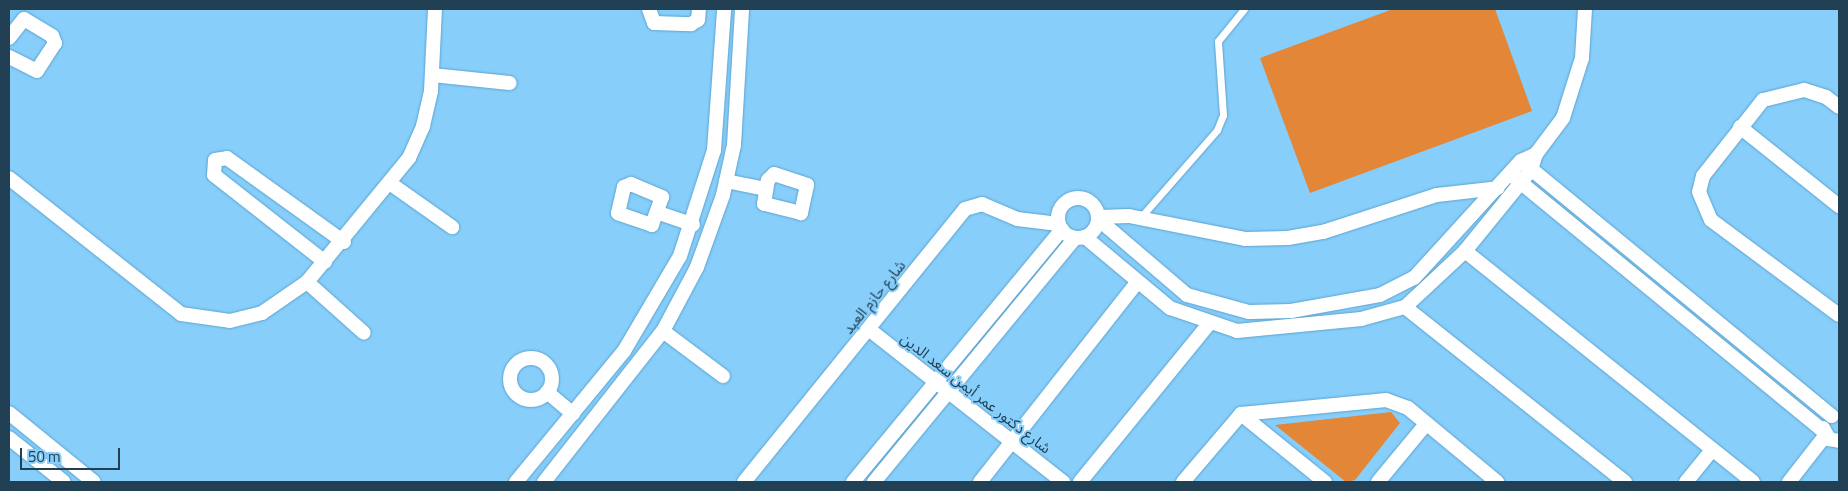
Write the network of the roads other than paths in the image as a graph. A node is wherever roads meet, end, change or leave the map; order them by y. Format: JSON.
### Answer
{"nodes":[{"id":1,"x":435,"y":9,"type":"edge"},
{"id":2,"x":649,"y":9,"type":"edge"},
{"id":3,"x":699,"y":9,"type":"edge"},
{"id":4,"x":724,"y":9,"type":"edge"},
{"id":5,"x":742,"y":9,"type":"edge"},
{"id":6,"x":1244,"y":9,"type":"edge"},
{"id":7,"x":1585,"y":9,"type":"edge"},
{"id":8,"x":10,"y":32,"type":"edge"},
{"id":9,"x":9,"y":57,"type":"edge"},
{"id":10,"x":432,"y":75,"type":"junction"},
{"id":11,"x":510,"y":83,"type":"dead end"},
{"id":12,"x":1839,"y":107,"type":"edge"},
{"id":13,"x":1740,"y":127,"type":"junction"},
{"id":14,"x":1526,"y":166,"type":"junction"},
{"id":15,"x":1510,"y":174,"type":"junction"},
{"id":16,"x":9,"y":178,"type":"edge"},
{"id":17,"x":726,"y":181,"type":"junction"},
{"id":18,"x":1521,"y":183,"type":"junction"},
{"id":19,"x":391,"y":184,"type":"junction"},
{"id":20,"x":1498,"y":188,"type":"junction"},
{"id":21,"x":766,"y":189,"type":"dead end"},
{"id":22,"x":1839,"y":206,"type":"edge"},
{"id":23,"x":659,"y":213,"type":"dead end"},
{"id":24,"x":1098,"y":218,"type":"junction"},
{"id":25,"x":1140,"y":218,"type":"junction"},
{"id":26,"x":693,"y":225,"type":"junction"},
{"id":27,"x":1060,"y":226,"type":"junction"},
{"id":28,"x":452,"y":227,"type":"dead end"},
{"id":29,"x":1080,"y":238,"type":"junction"},
{"id":30,"x":344,"y":242,"type":"junction"},
{"id":31,"x":1465,"y":251,"type":"junction"},
{"id":32,"x":325,"y":262,"type":"junction"},
{"id":33,"x":307,"y":282,"type":"junction"},
{"id":34,"x":1136,"y":284,"type":"junction"},
{"id":35,"x":1405,"y":307,"type":"junction"},
{"id":36,"x":1839,"y":315,"type":"edge"},
{"id":37,"x":1208,"y":325,"type":"junction"},
{"id":38,"x":870,"y":330,"type":"junction"},
{"id":39,"x":663,"y":331,"type":"junction"},
{"id":40,"x":364,"y":333,"type":"dead end"},
{"id":41,"x":723,"y":376,"type":"dead end"},
{"id":42,"x":936,"y":382,"type":"junction"},
{"id":43,"x":547,"y":392,"type":"dead end"},
{"id":44,"x":948,"y":392,"type":"junction"},
{"id":45,"x":9,"y":414,"type":"edge"},
{"id":46,"x":573,"y":414,"type":"junction"},
{"id":47,"x":1241,"y":414,"type":"junction"},
{"id":48,"x":1836,"y":415,"type":"edge"},
{"id":49,"x":1426,"y":424,"type":"junction"},
{"id":50,"x":9,"y":438,"type":"edge"},
{"id":51,"x":1832,"y":439,"type":"edge"},
{"id":52,"x":1012,"y":442,"type":"junction"},
{"id":53,"x":1712,"y":450,"type":"junction"},
{"id":54,"x":1489,"y":480,"type":"edge"},
{"id":55,"x":547,"y":481,"type":"edge"},
{"id":56,"x":1186,"y":481,"type":"edge"},
{"id":57,"x":64,"y":482,"type":"edge"},
{"id":58,"x":94,"y":482,"type":"edge"},
{"id":59,"x":516,"y":482,"type":"edge"},
{"id":60,"x":744,"y":482,"type":"edge"},
{"id":61,"x":853,"y":482,"type":"edge"},
{"id":62,"x":874,"y":482,"type":"edge"},
{"id":63,"x":980,"y":482,"type":"edge"},
{"id":64,"x":1063,"y":482,"type":"edge"},
{"id":65,"x":1080,"y":482,"type":"edge"},
{"id":66,"x":1325,"y":482,"type":"edge"},
{"id":67,"x":1378,"y":482,"type":"edge"},
{"id":68,"x":1625,"y":482,"type":"edge"},
{"id":69,"x":1686,"y":482,"type":"edge"},
{"id":70,"x":1752,"y":482,"type":"edge"},
{"id":71,"x":1789,"y":482,"type":"edge"}],
"edges":[{"from":1,"to":10,"type":"street"},
{"from":2,"to":3,"type":"street"},
{"from":4,"to":26,"type":"street"},
{"from":5,"to":17,"type":"street"},
{"from":6,"to":25,"type":"lane"},
{"from":7,"to":14,"type":"street"},
{"from":8,"to":9,"type":"street"},
{"from":10,"to":11,"type":"street"},
{"from":10,"to":19,"type":"street"},
{"from":12,"to":13,"type":"street"},
{"from":13,"to":22,"type":"street"},
{"from":13,"to":36,"type":"street"},
{"from":14,"to":15,"type":"street"},
{"from":14,"to":18,"type":"street"},
{"from":14,"to":48,"type":"street"},
{"from":15,"to":18,"type":"street"},
{"from":15,"to":20,"type":"street"},
{"from":16,"to":33,"type":"street"},
{"from":17,"to":21,"type":"street"},
{"from":17,"to":39,"type":"street"},
{"from":18,"to":31,"type":"street"},
{"from":18,"to":51,"type":"street"},
{"from":19,"to":28,"type":"street"},
{"from":19,"to":30,"type":"street"},
{"from":20,"to":24,"type":"street"},
{"from":20,"to":25,"type":"street"},
{"from":23,"to":26,"type":"street"},
{"from":24,"to":25,"type":"street"},
{"from":24,"to":27,"type":"street"},
{"from":24,"to":29,"type":"street"},
{"from":26,"to":46,"type":"street"},
{"from":27,"to":29,"type":"street"},
{"from":27,"to":38,"type":"street","name":"شارع حازم العبد"},
{"from":27,"to":42,"type":"street"},
{"from":29,"to":34,"type":"street"},
{"from":29,"to":44,"type":"street"},
{"from":30,"to":32,"type":"street"},
{"from":30,"to":32,"type":"street"},
{"from":31,"to":35,"type":"street"},
{"from":31,"to":53,"type":"street"},
{"from":32,"to":33,"type":"street"},
{"from":33,"to":40,"type":"street"},
{"from":34,"to":37,"type":"street"},
{"from":34,"to":52,"type":"street"},
{"from":35,"to":37,"type":"street"},
{"from":35,"to":68,"type":"street"},
{"from":37,"to":65,"type":"street"},
{"from":38,"to":42,"type":"street","name":"شارع دكتور عمر أيمن سعد الدين"},
{"from":38,"to":60,"type":"street","name":"شارع حازم العبد"},
{"from":39,"to":41,"type":"street"},
{"from":39,"to":55,"type":"street"},
{"from":42,"to":44,"type":"street","name":"شارع دكتور عمر أيمن سعد الدين"},
{"from":42,"to":61,"type":"street"},
{"from":43,"to":46,"type":"street"},
{"from":44,"to":52,"type":"street","name":"شارع دكتور عمر أيمن سعد الدين"},
{"from":44,"to":62,"type":"street"},
{"from":45,"to":58,"type":"street"},
{"from":46,"to":59,"type":"street"},
{"from":47,"to":49,"type":"street"},
{"from":47,"to":56,"type":"street"},
{"from":47,"to":66,"type":"street"},
{"from":48,"to":51,"type":"street"},
{"from":49,"to":54,"type":"street"},
{"from":49,"to":67,"type":"street"},
{"from":50,"to":57,"type":"street"},
{"from":51,"to":71,"type":"street"},
{"from":52,"to":63,"type":"street"},
{"from":52,"to":64,"type":"street","name":"شارع دكتور عمر أيمن سعد الدين"},
{"from":53,"to":69,"type":"street"},
{"from":53,"to":70,"type":"street"}]}
